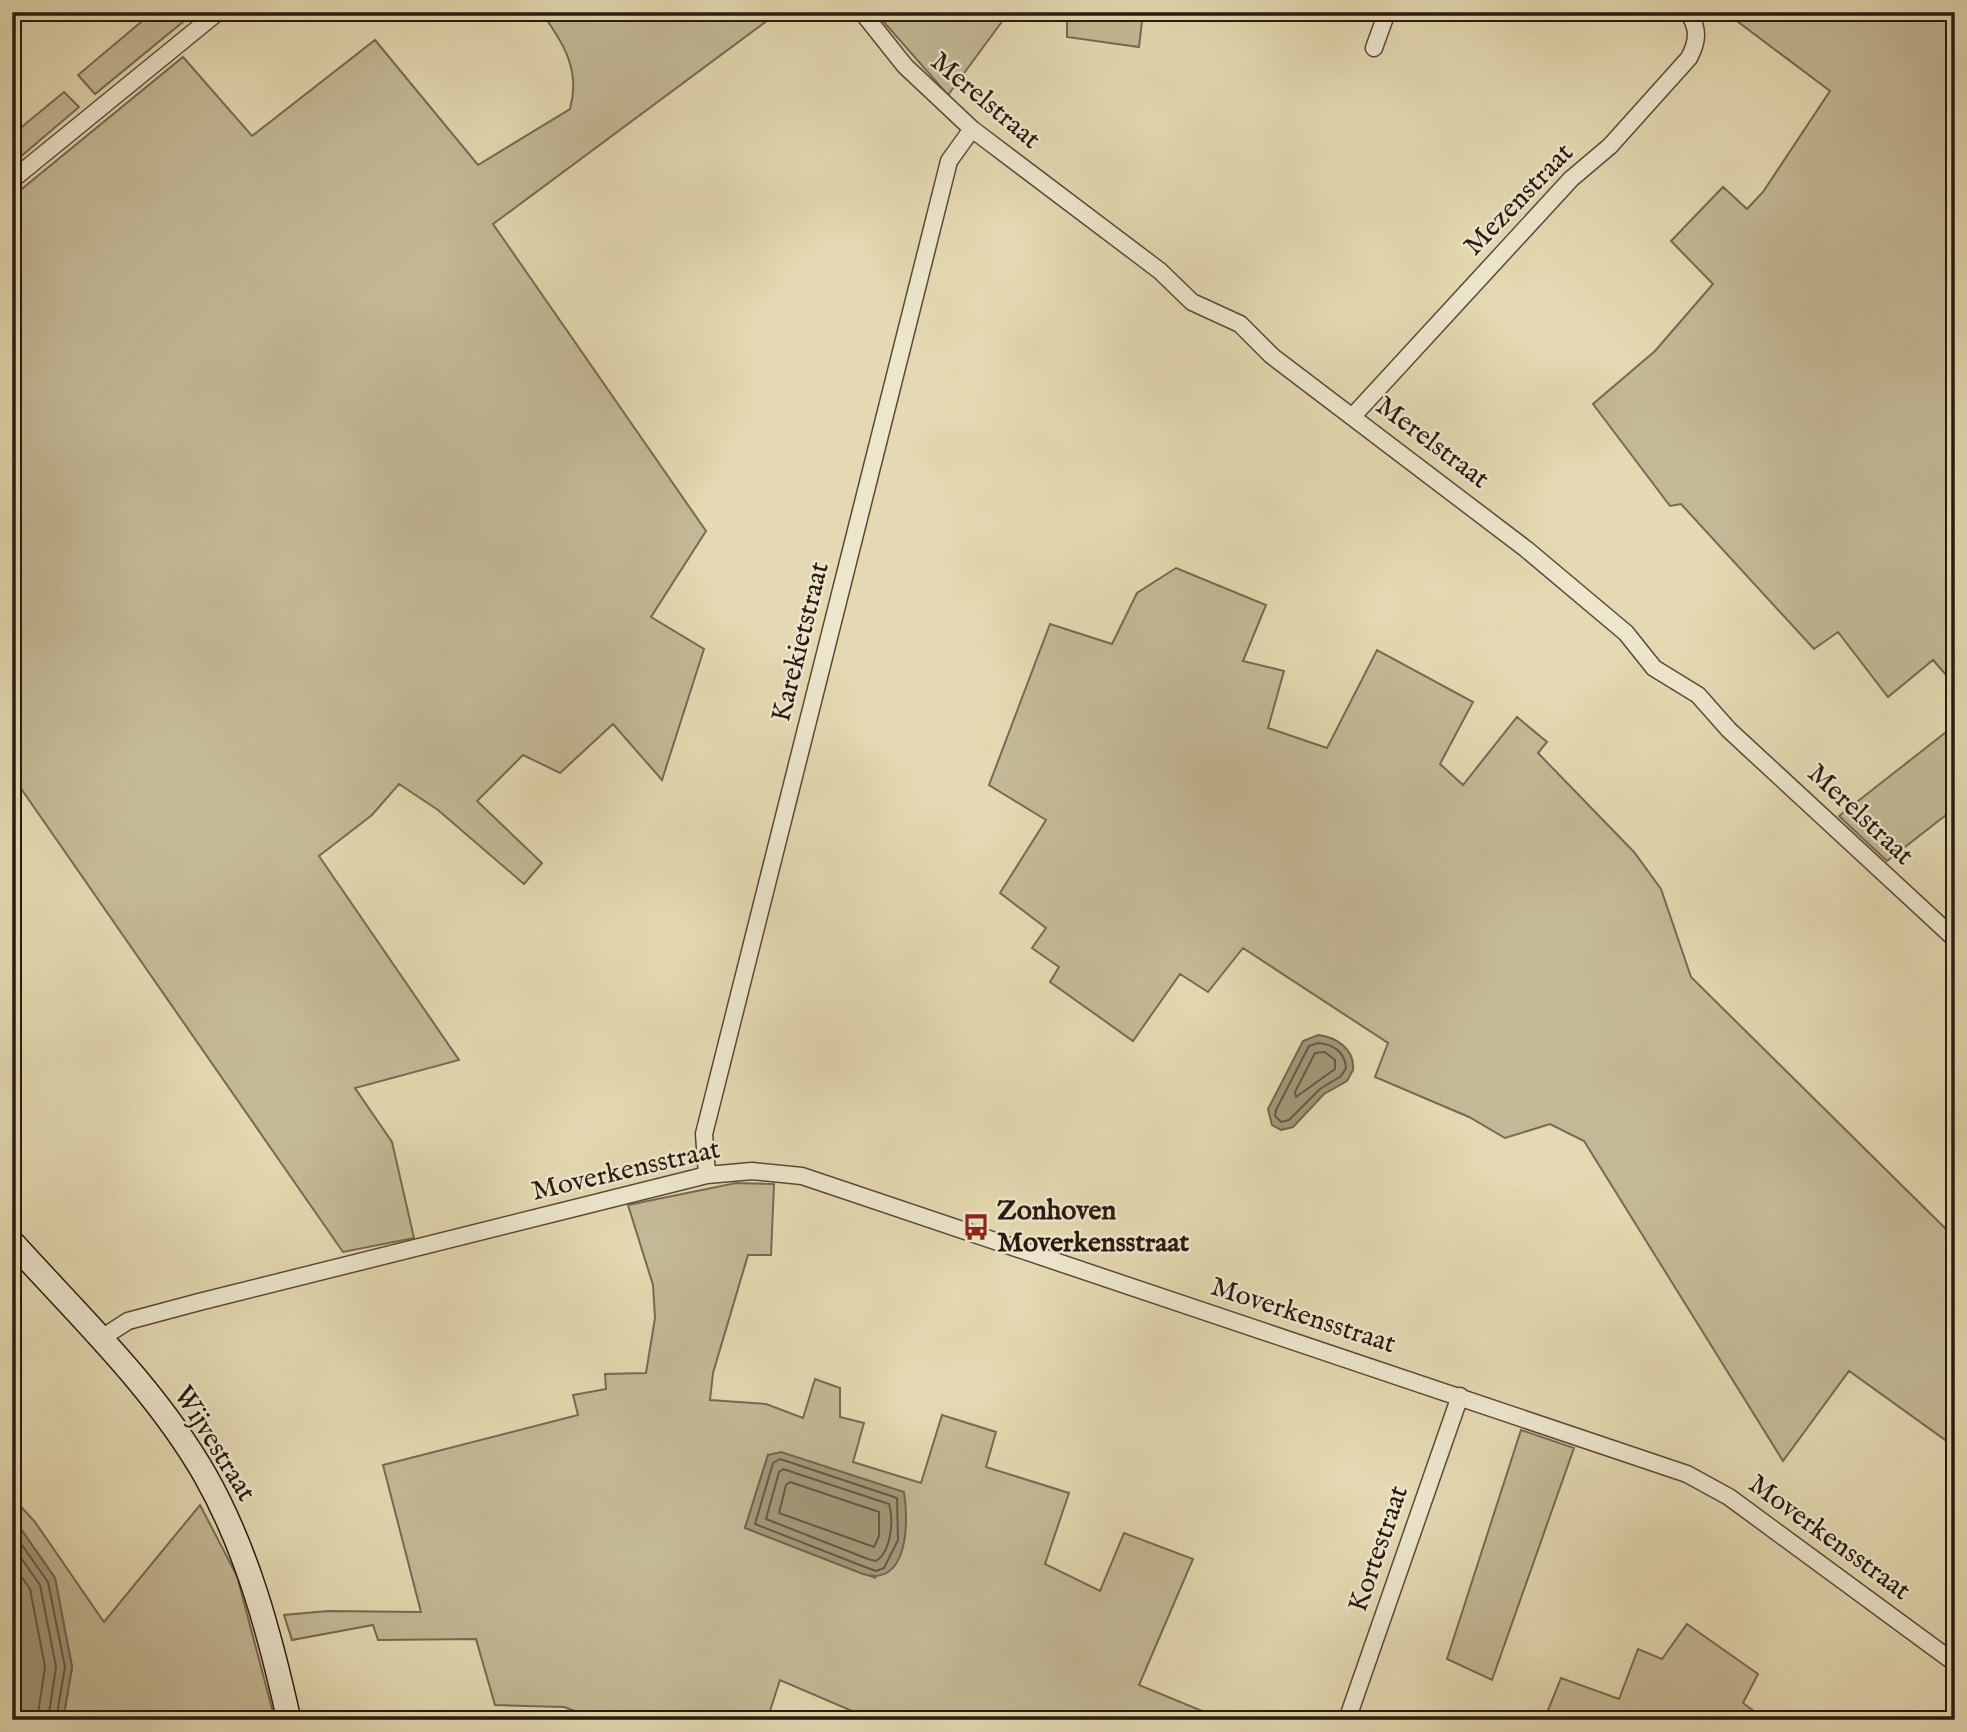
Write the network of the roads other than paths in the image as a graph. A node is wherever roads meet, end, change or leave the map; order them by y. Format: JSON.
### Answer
{"nodes":[{"id":1,"x":218,"y":12,"type":"edge"},
{"id":2,"x":862,"y":12,"type":"edge"},
{"id":3,"x":1387,"y":12,"type":"edge"},
{"id":4,"x":1688,"y":12,"type":"edge"},
{"id":5,"x":1374,"y":48,"type":"dead end"},
{"id":6,"x":972,"y":129,"type":"junction"},
{"id":7,"x":12,"y":180,"type":"edge"},
{"id":8,"x":1353,"y":416,"type":"junction"},
{"id":9,"x":1955,"y":939,"type":"edge"},
{"id":10,"x":707,"y":1175,"type":"junction"},
{"id":11,"x":12,"y":1242,"type":"edge"},
{"id":12,"x":100,"y":1339,"type":"junction"},
{"id":13,"x":1460,"y":1396,"type":"junction"},
{"id":14,"x":1955,"y":1663,"type":"edge"},
{"id":15,"x":289,"y":1720,"type":"edge"},
{"id":16,"x":1347,"y":1720,"type":"edge"}],
"edges":[{"from":1,"to":7,"type":"street"},
{"from":2,"to":6,"type":"street","name":"Merelstraat"},
{"from":3,"to":5,"type":"street"},
{"from":4,"to":8,"type":"street","name":"Mezenstraat"},
{"from":6,"to":8,"type":"street","name":"Merelstraat"},
{"from":6,"to":10,"type":"street","name":"Karekietstraat"},
{"from":8,"to":9,"type":"street","name":"Merelstraat"},
{"from":10,"to":12,"type":"street","name":"Moverkensstraat"},
{"from":10,"to":13,"type":"street","name":"Moverkensstraat"},
{"from":11,"to":12,"type":"street","name":"Wijvestraat"},
{"from":12,"to":15,"type":"street","name":"Wijvestraat"},
{"from":13,"to":14,"type":"street","name":"Moverkensstraat"},
{"from":13,"to":16,"type":"street","name":"Kortestraat"}]}
